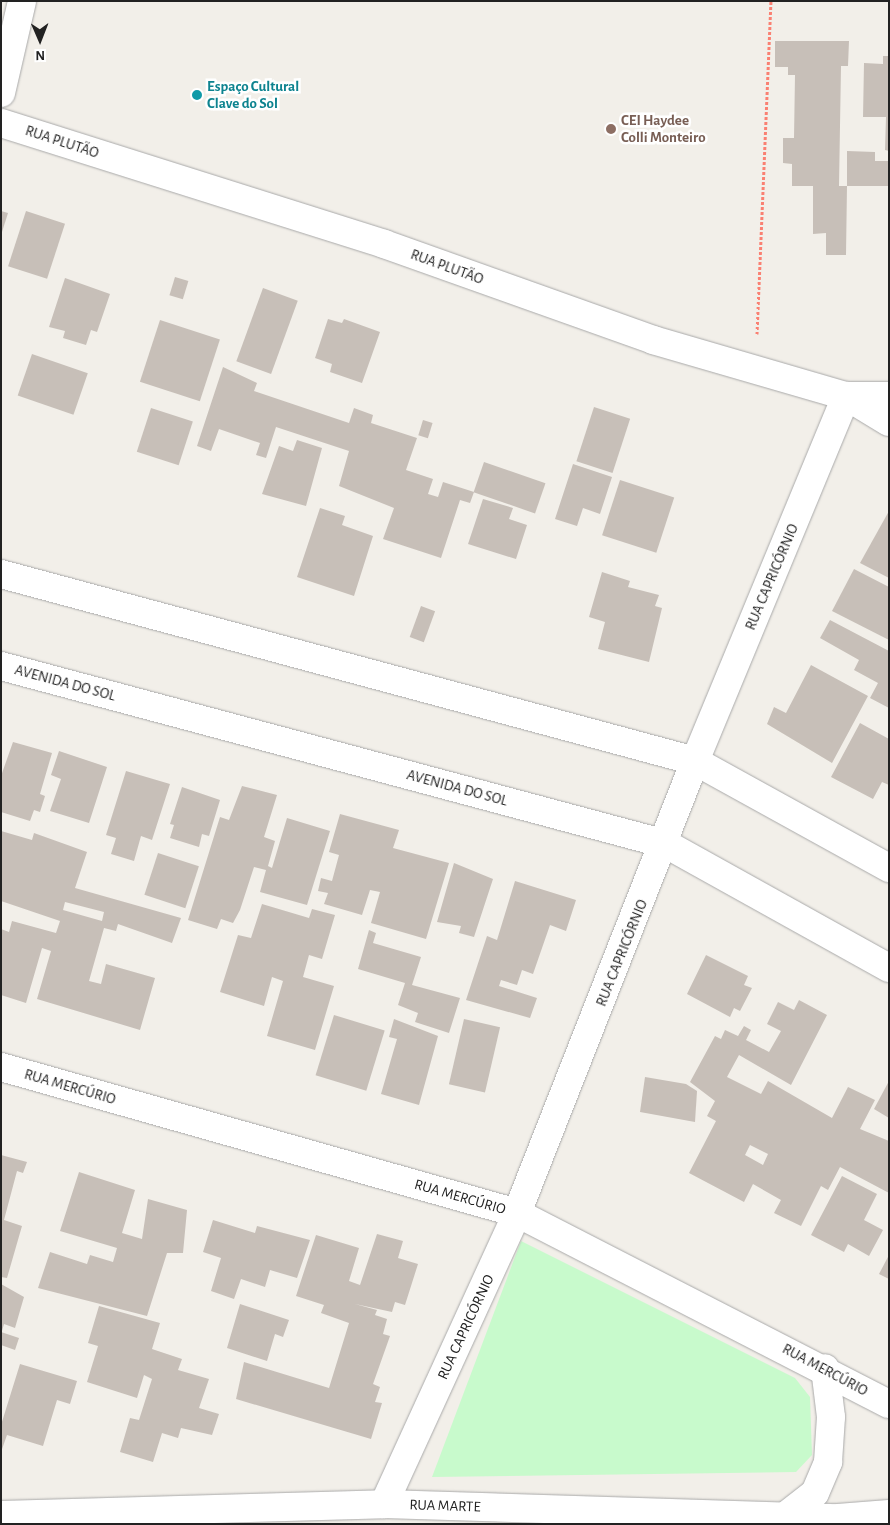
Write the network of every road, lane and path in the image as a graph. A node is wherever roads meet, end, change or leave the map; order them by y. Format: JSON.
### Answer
{"nodes":[{"id":1,"x":22,"y":1,"type":"edge"},
{"id":2,"x":771,"y":1,"type":"edge"},
{"id":3,"x":1,"y":93,"type":"edge"},
{"id":4,"x":1,"y":123,"type":"edge"},
{"id":5,"x":755,"y":372,"type":"junction"},
{"id":6,"x":846,"y":396,"type":"junction"},
{"id":7,"x":889,"y":396,"type":"edge"},
{"id":8,"x":889,"y":422,"type":"edge"},
{"id":9,"x":1,"y":574,"type":"edge"},
{"id":10,"x":1,"y":666,"type":"edge"},
{"id":11,"x":695,"y":761,"type":"junction"},
{"id":12,"x":666,"y":844,"type":"junction"},
{"id":13,"x":889,"y":868,"type":"edge"},
{"id":14,"x":889,"y":968,"type":"edge"},
{"id":15,"x":1,"y":1067,"type":"edge"},
{"id":16,"x":517,"y":1213,"type":"junction"},
{"id":17,"x":825,"y":1368,"type":"junction"},
{"id":18,"x":889,"y":1404,"type":"edge"},
{"id":19,"x":384,"y":1504,"type":"junction"},
{"id":20,"x":889,"y":1514,"type":"edge"},
{"id":21,"x":1,"y":1515,"type":"edge"},
{"id":22,"x":784,"y":1516,"type":"junction"},
{"id":23,"x":66,"y":1519,"type":"edge"}],
"edges":[{"from":1,"to":3,"type":"street"},
{"from":2,"to":5,"type":"path"},
{"from":4,"to":5,"type":"street","name":"RUA PLUTÃO"},
{"from":5,"to":6,"type":"street","name":"RUA PLUTÃO"},
{"from":6,"to":7,"type":"street"},
{"from":6,"to":8,"type":"street","name":"RUA PLUTÃO"},
{"from":6,"to":11,"type":"street","name":"RUA CAPRICÓRNIO"},
{"from":9,"to":11,"type":"street"},
{"from":10,"to":12,"type":"street","name":"AVENIDA DO SOL"},
{"from":11,"to":12,"type":"street","name":"RUA CAPRICÓRNIO"},
{"from":11,"to":13,"type":"street"},
{"from":12,"to":14,"type":"street","name":"AVENIDA DO SOL"},
{"from":12,"to":16,"type":"street","name":"RUA CAPRICÓRNIO"},
{"from":15,"to":16,"type":"street","name":"RUA MERCÚRIO"},
{"from":16,"to":17,"type":"street","name":"RUA MERCÚRIO"},
{"from":16,"to":19,"type":"street","name":"RUA CAPRICÓRNIO"},
{"from":17,"to":18,"type":"street","name":"RUA MERCÚRIO"},
{"from":17,"to":22,"type":"street"},
{"from":19,"to":22,"type":"street","name":"RUA MARTE"},
{"from":19,"to":23,"type":"street","name":"RUA MARTE"},
{"from":20,"to":22,"type":"street","name":"RUA MARTE"},
{"from":21,"to":23,"type":"street","name":"RUA MARTE"}]}
